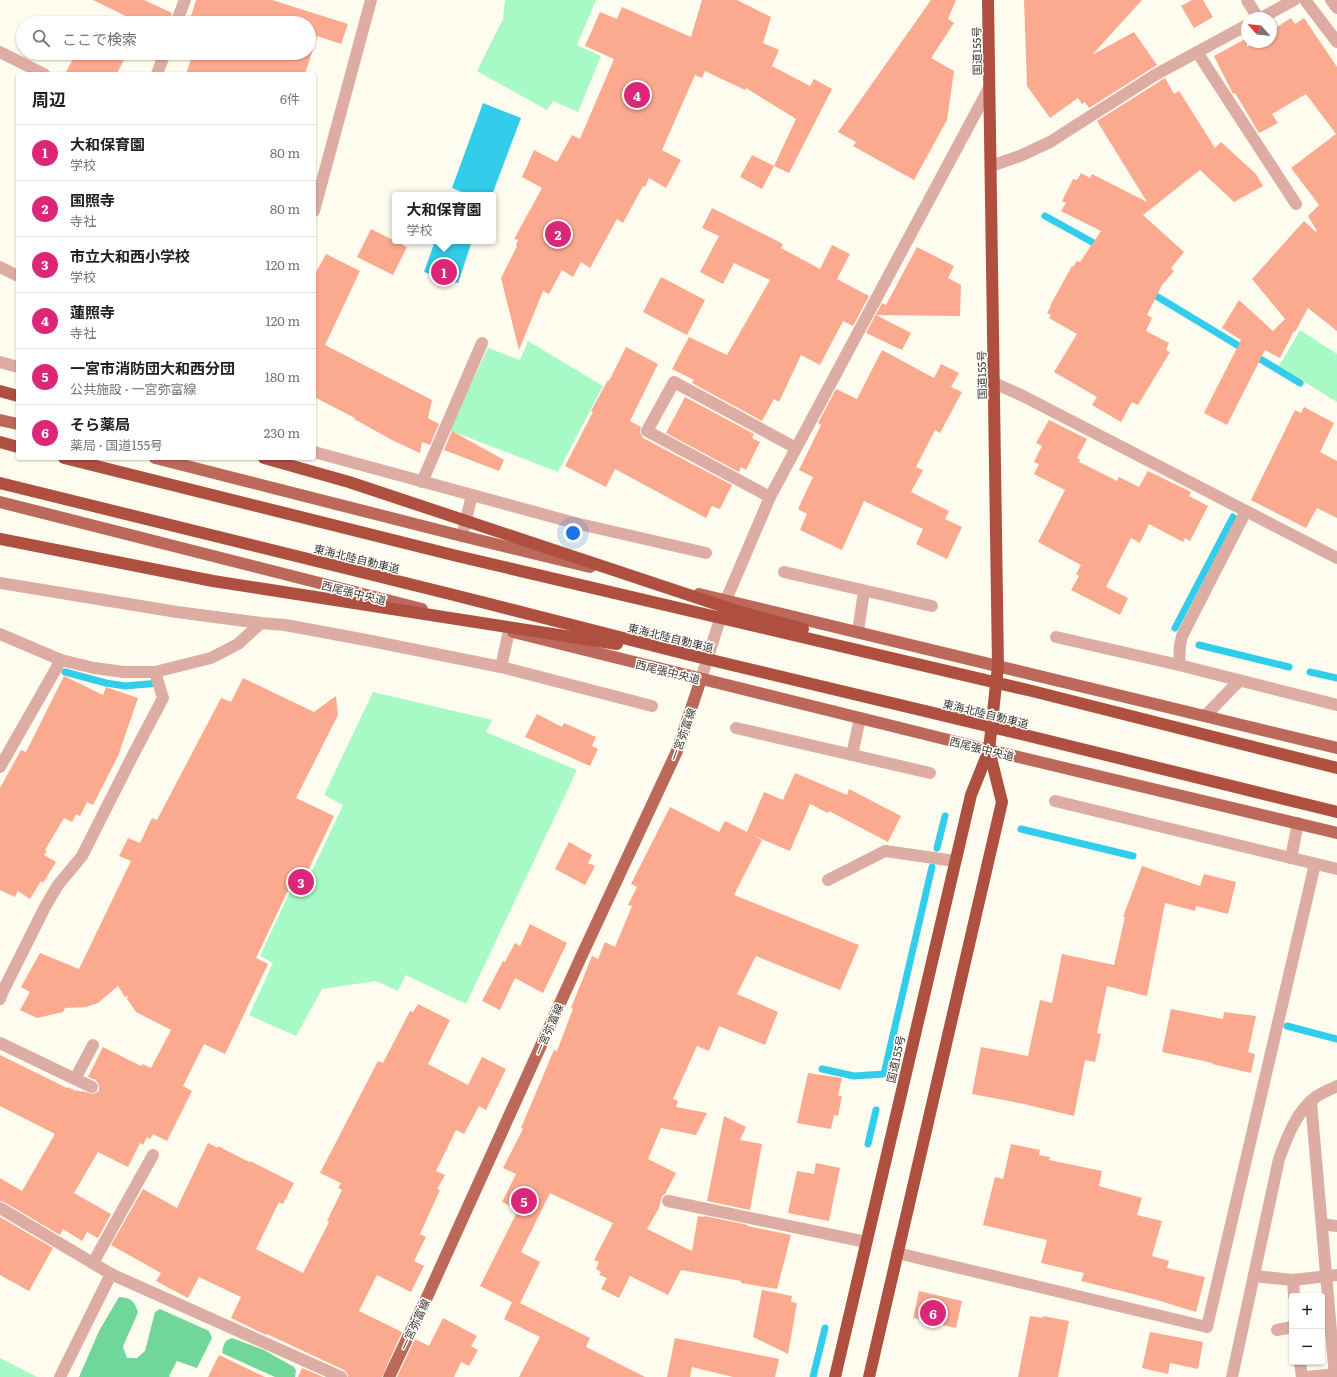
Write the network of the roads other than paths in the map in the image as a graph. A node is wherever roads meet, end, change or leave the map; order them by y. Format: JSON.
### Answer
{"nodes":[{"id":1,"x":184,"y":0,"type":"edge"},
{"id":2,"x":371,"y":0,"type":"edge"},
{"id":3,"x":988,"y":0,"type":"edge"},
{"id":4,"x":1247,"y":0,"type":"edge"},
{"id":5,"x":1294,"y":0,"type":"edge"},
{"id":6,"x":1305,"y":0,"type":"edge"},
{"id":7,"x":1331,"y":0,"type":"edge"},
{"id":8,"x":1337,"y":8,"type":"edge"},
{"id":9,"x":1255,"y":12,"type":"edge"},
{"id":10,"x":1271,"y":12,"type":"edge"},
{"id":11,"x":178,"y":16,"type":"edge"},
{"id":12,"x":1241,"y":28,"type":"edge"},
{"id":13,"x":1337,"y":42,"type":"edge"},
{"id":14,"x":0,"y":52,"type":"edge"},
{"id":15,"x":1198,"y":52,"type":"junction"},
{"id":16,"x":16,"y":60,"type":"edge"},
{"id":17,"x":16,"y":60,"type":"edge"},
{"id":18,"x":163,"y":60,"type":"edge"},
{"id":19,"x":40,"y":72,"type":"edge"},
{"id":20,"x":159,"y":72,"type":"edge"},
{"id":21,"x":989,"y":88,"type":"junction"},
{"id":22,"x":991,"y":166,"type":"junction"},
{"id":23,"x":316,"y":203,"type":"edge"},
{"id":24,"x":1296,"y":204,"type":"dead end"},
{"id":25,"x":0,"y":267,"type":"edge"},
{"id":26,"x":16,"y":275,"type":"edge"},
{"id":27,"x":482,"y":343,"type":"dead end"},
{"id":28,"x":0,"y":362,"type":"edge"},
{"id":29,"x":16,"y":366,"type":"edge"},
{"id":30,"x":994,"y":383,"type":"junction"},
{"id":31,"x":0,"y":391,"type":"edge"},
{"id":32,"x":16,"y":395,"type":"edge"},
{"id":33,"x":0,"y":420,"type":"edge"},
{"id":34,"x":16,"y":424,"type":"edge"},
{"id":35,"x":0,"y":442,"type":"edge"},
{"id":36,"x":16,"y":446,"type":"edge"},
{"id":37,"x":796,"y":448,"type":"junction"},
{"id":38,"x":316,"y":453,"type":"edge"},
{"id":39,"x":72,"y":460,"type":"edge"},
{"id":40,"x":163,"y":460,"type":"edge"},
{"id":41,"x":271,"y":460,"type":"edge"},
{"id":42,"x":422,"y":482,"type":"junction"},
{"id":43,"x":0,"y":483,"type":"edge"},
{"id":44,"x":472,"y":495,"type":"junction"},
{"id":45,"x":770,"y":497,"type":"junction"},
{"id":46,"x":0,"y":502,"type":"edge"},
{"id":47,"x":1246,"y":512,"type":"junction"},
{"id":48,"x":462,"y":536,"type":"junction"},
{"id":49,"x":0,"y":539,"type":"edge"},
{"id":50,"x":706,"y":553,"type":"dead end"},
{"id":51,"x":1337,"y":558,"type":"edge"},
{"id":52,"x":784,"y":572,"type":"dead end"},
{"id":53,"x":0,"y":583,"type":"edge"},
{"id":54,"x":864,"y":591,"type":"junction"},
{"id":55,"x":726,"y":600,"type":"junction"},
{"id":56,"x":932,"y":606,"type":"dead end"},
{"id":57,"x":261,"y":623,"type":"junction"},
{"id":58,"x":509,"y":632,"type":"junction"},
{"id":59,"x":858,"y":632,"type":"junction"},
{"id":60,"x":0,"y":634,"type":"edge"},
{"id":61,"x":1056,"y":637,"type":"dead end"},
{"id":62,"x":690,"y":655,"type":"junction"},
{"id":63,"x":61,"y":660,"type":"junction"},
{"id":64,"x":1178,"y":665,"type":"junction"},
{"id":65,"x":998,"y":666,"type":"junction"},
{"id":66,"x":501,"y":667,"type":"junction"},
{"id":67,"x":155,"y":672,"type":"junction"},
{"id":68,"x":701,"y":679,"type":"junction"},
{"id":69,"x":1239,"y":681,"type":"junction"},
{"id":70,"x":1032,"y":691,"type":"junction"},
{"id":71,"x":1337,"y":704,"type":"edge"},
{"id":72,"x":652,"y":706,"type":"dead end"},
{"id":73,"x":1205,"y":716,"type":"junction"},
{"id":74,"x":860,"y":718,"type":"junction"},
{"id":75,"x":736,"y":728,"type":"dead end"},
{"id":76,"x":1337,"y":748,"type":"edge"},
{"id":77,"x":989,"y":750,"type":"junction"},
{"id":78,"x":852,"y":755,"type":"junction"},
{"id":79,"x":0,"y":767,"type":"edge"},
{"id":80,"x":1337,"y":768,"type":"edge"},
{"id":81,"x":930,"y":773,"type":"dead end"},
{"id":82,"x":1055,"y":800,"type":"dead end"},
{"id":83,"x":1337,"y":812,"type":"edge"},
{"id":84,"x":1298,"y":823,"type":"junction"},
{"id":85,"x":1337,"y":833,"type":"edge"},
{"id":86,"x":1291,"y":858,"type":"junction"},
{"id":87,"x":955,"y":861,"type":"junction"},
{"id":88,"x":1315,"y":864,"type":"junction"},
{"id":89,"x":1337,"y":869,"type":"edge"},
{"id":90,"x":828,"y":880,"type":"dead end"},
{"id":91,"x":0,"y":999,"type":"edge"},
{"id":92,"x":0,"y":1043,"type":"edge"},
{"id":93,"x":93,"y":1045,"type":"dead end"},
{"id":94,"x":75,"y":1079,"type":"junction"},
{"id":95,"x":1337,"y":1086,"type":"edge"},
{"id":96,"x":92,"y":1087,"type":"dead end"},
{"id":97,"x":1310,"y":1102,"type":"junction"},
{"id":98,"x":153,"y":1155,"type":"dead end"},
{"id":99,"x":668,"y":1201,"type":"dead end"},
{"id":100,"x":0,"y":1208,"type":"edge"},
{"id":101,"x":1322,"y":1224,"type":"junction"},
{"id":102,"x":1337,"y":1226,"type":"edge"},
{"id":103,"x":866,"y":1242,"type":"junction"},
{"id":104,"x":897,"y":1253,"type":"junction"},
{"id":105,"x":93,"y":1264,"type":"junction"},
{"id":106,"x":111,"y":1274,"type":"junction"},
{"id":107,"x":1254,"y":1276,"type":"junction"},
{"id":108,"x":1332,"y":1276,"type":"edge"},
{"id":109,"x":1293,"y":1280,"type":"junction"},
{"id":110,"x":1294,"y":1293,"type":"edge"},
{"id":111,"x":1289,"y":1328,"type":"edge"},
{"id":112,"x":1277,"y":1330,"type":"dead end"},
{"id":113,"x":1300,"y":1365,"type":"edge"},
{"id":114,"x":1336,"y":1375,"type":"edge"},
{"id":115,"x":60,"y":1377,"type":"edge"},
{"id":116,"x":341,"y":1377,"type":"edge"},
{"id":117,"x":389,"y":1377,"type":"edge"},
{"id":118,"x":835,"y":1377,"type":"edge"},
{"id":119,"x":869,"y":1377,"type":"edge"},
{"id":120,"x":1232,"y":1377,"type":"edge"},
{"id":121,"x":1302,"y":1377,"type":"edge"},
{"id":122,"x":1305,"y":1377,"type":"edge"}],
"edges":[{"from":1,"to":11,"type":"street"},
{"from":2,"to":23,"type":"street"},
{"from":3,"to":21,"type":"highway","name":"国道155号"},
{"from":4,"to":9,"type":"street"},
{"from":5,"to":10,"type":"street"},
{"from":6,"to":13,"type":"street"},
{"from":7,"to":8,"type":"street"},
{"from":12,"to":15,"type":"street"},
{"from":14,"to":16,"type":"street"},
{"from":15,"to":22,"type":"street"},
{"from":15,"to":24,"type":"street"},
{"from":17,"to":19,"type":"street"},
{"from":18,"to":20,"type":"street"},
{"from":21,"to":22,"type":"highway","name":"国道155号"},
{"from":21,"to":37,"type":"street"},
{"from":22,"to":30,"type":"highway","name":"国道155号"},
{"from":25,"to":26,"type":"street"},
{"from":27,"to":42,"type":"street"},
{"from":28,"to":29,"type":"street"},
{"from":30,"to":47,"type":"street"},
{"from":30,"to":65,"type":"highway","name":"国道155号"},
{"from":31,"to":32,"type":"highway"},
{"from":33,"to":34,"type":"main road"},
{"from":35,"to":36,"type":"highway"},
{"from":37,"to":45,"type":"street"},
{"from":37,"to":45,"type":"street"},
{"from":38,"to":42,"type":"street"},
{"from":39,"to":70,"type":"highway","bridge":true},
{"from":40,"to":48,"type":"main road"},
{"from":41,"to":70,"type":"highway","bridge":true},
{"from":42,"to":44,"type":"street"},
{"from":43,"to":62,"type":"highway","name":"東海北陸自動車道","bridge":true},
{"from":44,"to":48,"type":"street"},
{"from":44,"to":50,"type":"street"},
{"from":45,"to":55,"type":"street"},
{"from":46,"to":58,"type":"main road","name":"西尾張中央道"},
{"from":47,"to":51,"type":"street"},
{"from":47,"to":64,"type":"street"},
{"from":48,"to":55,"type":"main road"},
{"from":49,"to":62,"type":"highway","bridge":true},
{"from":52,"to":54,"type":"street"},
{"from":53,"to":57,"type":"street"},
{"from":54,"to":56,"type":"street"},
{"from":54,"to":59,"type":"street"},
{"from":55,"to":59,"type":"main road"},
{"from":55,"to":68,"type":"street"},
{"from":57,"to":66,"type":"street"},
{"from":57,"to":67,"type":"street"},
{"from":58,"to":66,"type":"street"},
{"from":58,"to":68,"type":"main road","name":"西尾張中央道"},
{"from":59,"to":65,"type":"main road"},
{"from":60,"to":63,"type":"street"},
{"from":61,"to":64,"type":"street"},
{"from":62,"to":83,"type":"highway","name":"東海北陸自動車道","bridge":true},
{"from":63,"to":67,"type":"street"},
{"from":63,"to":79,"type":"street"},
{"from":64,"to":69,"type":"street"},
{"from":65,"to":73,"type":"main road"},
{"from":65,"to":77,"type":"highway","name":"国道155号"},
{"from":66,"to":72,"type":"street"},
{"from":67,"to":91,"type":"street"},
{"from":68,"to":74,"type":"main road","name":"西尾張中央道"},
{"from":68,"to":117,"type":"main road","name":"一宮弥富線"},
{"from":69,"to":71,"type":"street"},
{"from":69,"to":73,"type":"street"},
{"from":70,"to":80,"type":"highway","bridge":true},
{"from":73,"to":76,"type":"main road"},
{"from":74,"to":77,"type":"main road","name":"西尾張中央道"},
{"from":74,"to":78,"type":"street"},
{"from":75,"to":78,"type":"street"},
{"from":77,"to":84,"type":"main road","name":"西尾張中央道"},
{"from":77,"to":87,"type":"highway","name":"国道155号"},
{"from":77,"to":104,"type":"highway","name":"国道155号"},
{"from":78,"to":81,"type":"street"},
{"from":82,"to":86,"type":"street"},
{"from":84,"to":85,"type":"main road","name":"西尾張中央道"},
{"from":84,"to":86,"type":"street"},
{"from":86,"to":88,"type":"street"},
{"from":87,"to":90,"type":"street"},
{"from":87,"to":103,"type":"highway","name":"国道155号"},
{"from":88,"to":89,"type":"street"},
{"from":88,"to":104,"type":"street"},
{"from":92,"to":94,"type":"street"},
{"from":93,"to":94,"type":"street"},
{"from":94,"to":96,"type":"street"},
{"from":95,"to":97,"type":"street"},
{"from":97,"to":101,"type":"street"},
{"from":97,"to":107,"type":"street"},
{"from":98,"to":105,"type":"street"},
{"from":99,"to":103,"type":"street"},
{"from":100,"to":105,"type":"street"},
{"from":101,"to":102,"type":"street"},
{"from":101,"to":108,"type":"street"},
{"from":103,"to":118,"type":"highway","name":"国道155号"},
{"from":104,"to":119,"type":"highway","name":"国道155号"},
{"from":105,"to":106,"type":"street"},
{"from":106,"to":115,"type":"street"},
{"from":106,"to":116,"type":"street"},
{"from":107,"to":109,"type":"street"},
{"from":107,"to":120,"type":"street"},
{"from":108,"to":109,"type":"street"},
{"from":108,"to":114,"type":"street"},
{"from":109,"to":110,"type":"street"},
{"from":111,"to":112,"type":"street"},
{"from":113,"to":121,"type":"street"},
{"from":114,"to":122,"type":"street"}]}
